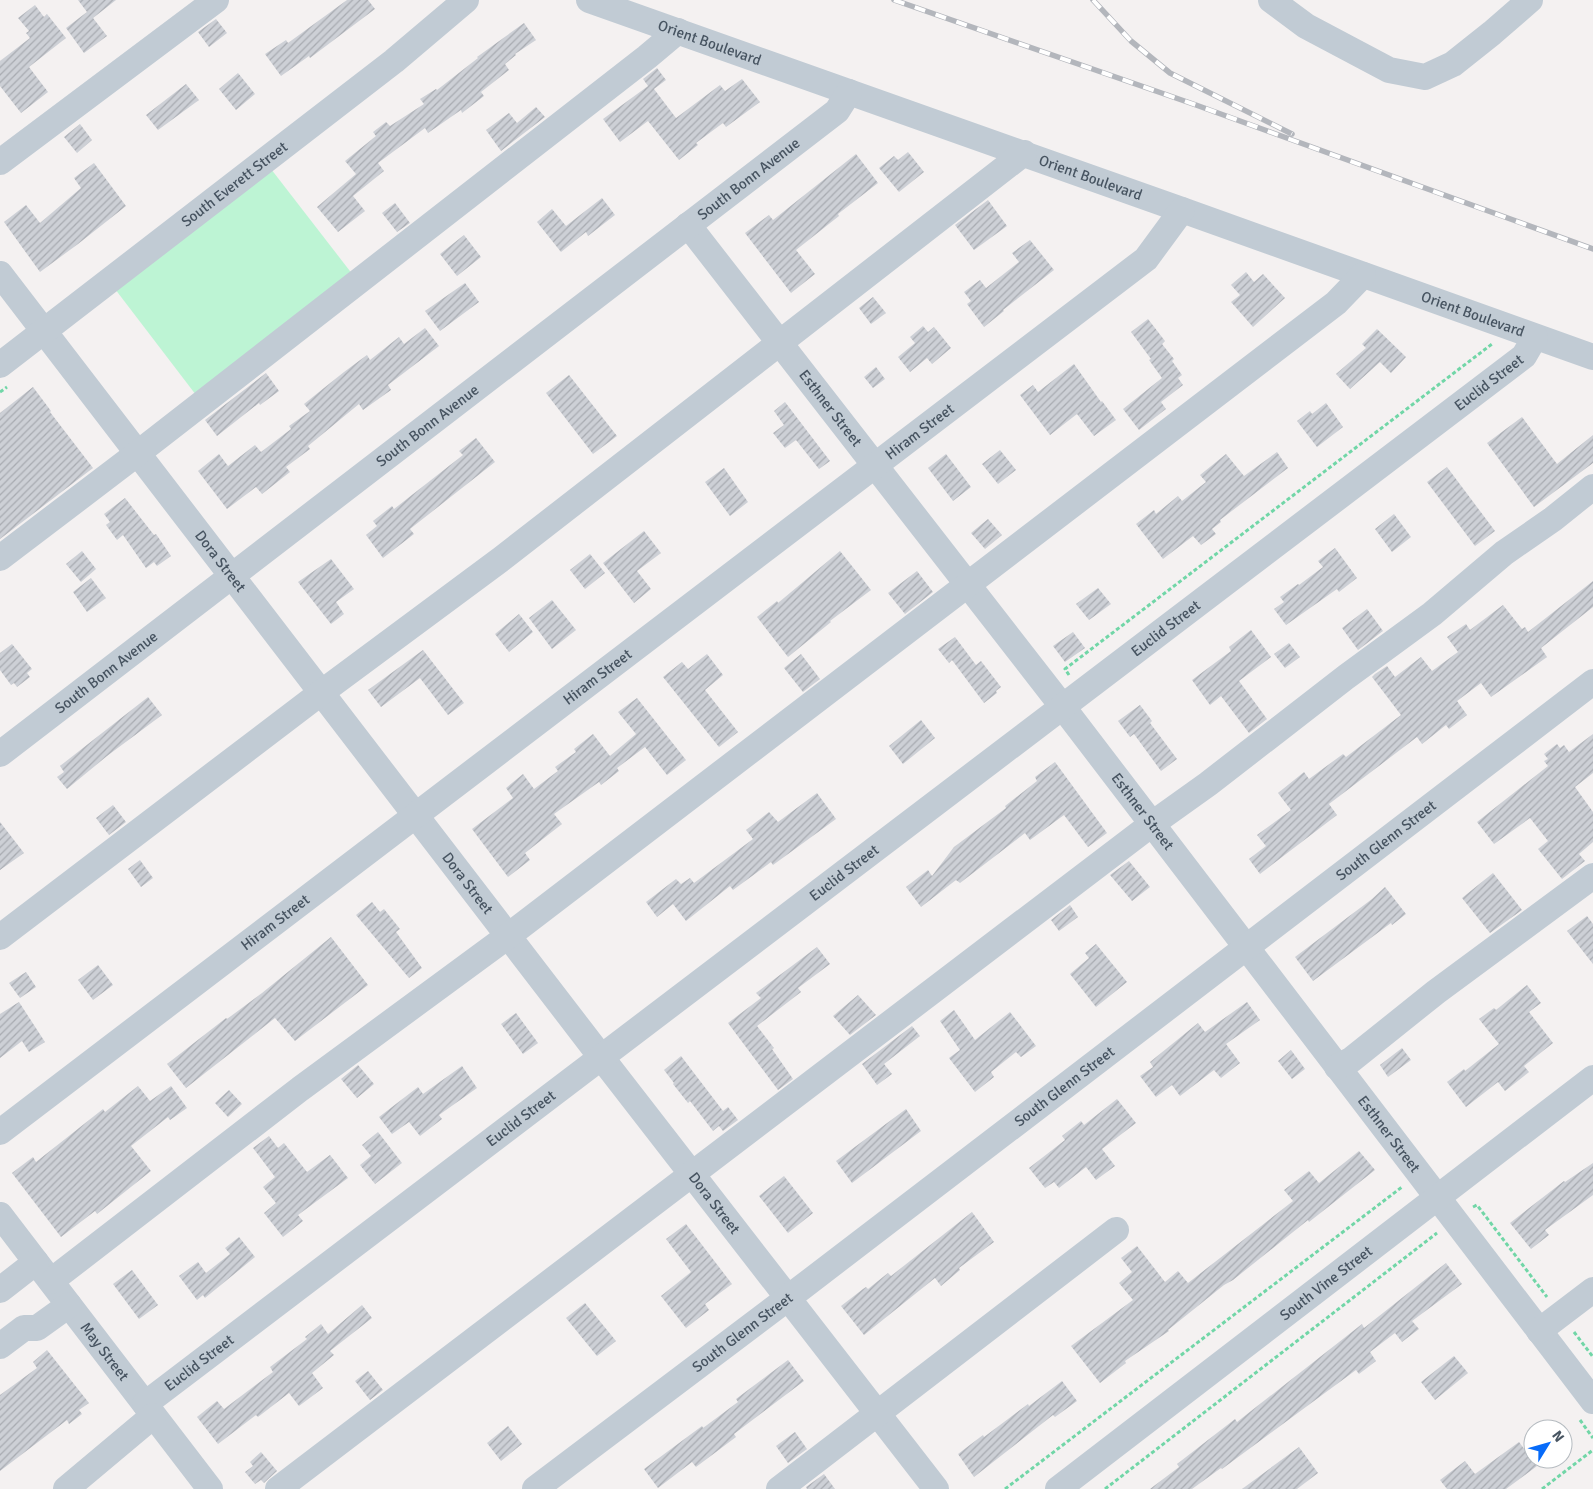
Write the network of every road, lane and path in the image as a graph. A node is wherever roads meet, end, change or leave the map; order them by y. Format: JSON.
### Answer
{"nodes":[{"id":1,"x":216,"y":0,"type":"edge"},
{"id":2,"x":466,"y":0,"type":"edge"},
{"id":3,"x":589,"y":0,"type":"edge"},
{"id":4,"x":1270,"y":0,"type":"edge"},
{"id":5,"x":1530,"y":0,"type":"edge"},
{"id":6,"x":678,"y":31,"type":"junction"},
{"id":7,"x":849,"y":92,"type":"junction"},
{"id":8,"x":1024,"y":154,"type":"junction"},
{"id":9,"x":0,"y":162,"type":"edge"},
{"id":10,"x":1182,"y":210,"type":"junction"},
{"id":11,"x":688,"y":225,"type":"junction"},
{"id":12,"x":0,"y":274,"type":"edge"},
{"id":13,"x":1363,"y":275,"type":"junction"},
{"id":14,"x":43,"y":331,"type":"junction"},
{"id":15,"x":1536,"y":337,"type":"junction"},
{"id":16,"x":1497,"y":340,"type":"dead end"},
{"id":17,"x":780,"y":343,"type":"junction"},
{"id":18,"x":1593,"y":357,"type":"edge"},
{"id":19,"x":0,"y":365,"type":"edge"},
{"id":20,"x":138,"y":453,"type":"junction"},
{"id":21,"x":876,"y":466,"type":"junction"},
{"id":22,"x":1593,"y":487,"type":"edge"},
{"id":23,"x":0,"y":558,"type":"edge"},
{"id":24,"x":232,"y":576,"type":"junction"},
{"id":25,"x":968,"y":584,"type":"junction"},
{"id":26,"x":1065,"y":669,"type":"dead end"},
{"id":27,"x":1593,"y":682,"type":"edge"},
{"id":28,"x":322,"y":692,"type":"junction"},
{"id":29,"x":1062,"y":706,"type":"junction"},
{"id":30,"x":0,"y":754,"type":"edge"},
{"id":31,"x":416,"y":816,"type":"junction"},
{"id":32,"x":1152,"y":824,"type":"junction"},
{"id":33,"x":1593,"y":876,"type":"edge"},
{"id":34,"x":508,"y":936,"type":"junction"},
{"id":35,"x":0,"y":937,"type":"edge"},
{"id":36,"x":1247,"y":948,"type":"junction"},
{"id":37,"x":601,"y":1057,"type":"junction"},
{"id":38,"x":1337,"y":1066,"type":"junction"},
{"id":39,"x":1593,"y":1078,"type":"edge"},
{"id":40,"x":0,"y":1132,"type":"edge"},
{"id":41,"x":692,"y":1175,"type":"junction"},
{"id":42,"x":1401,"y":1186,"type":"dead end"},
{"id":43,"x":1437,"y":1197,"type":"junction"},
{"id":44,"x":0,"y":1215,"type":"edge"},
{"id":45,"x":1455,"y":1220,"type":"junction"},
{"id":46,"x":1116,"y":1230,"type":"dead end"},
{"id":47,"x":43,"y":1272,"type":"junction"},
{"id":48,"x":0,"y":1290,"type":"edge"},
{"id":49,"x":1593,"y":1290,"type":"edge"},
{"id":50,"x":788,"y":1298,"type":"junction"},
{"id":51,"x":69,"y":1306,"type":"junction"},
{"id":52,"x":1561,"y":1315,"type":"junction"},
{"id":53,"x":1539,"y":1331,"type":"junction"},
{"id":54,"x":0,"y":1346,"type":"edge"},
{"id":55,"x":1593,"y":1357,"type":"edge"},
{"id":56,"x":1593,"y":1401,"type":"edge"},
{"id":57,"x":149,"y":1410,"type":"junction"},
{"id":58,"x":877,"y":1414,"type":"junction"},
{"id":59,"x":1593,"y":1450,"type":"edge"},
{"id":60,"x":66,"y":1489,"type":"edge"},
{"id":61,"x":210,"y":1489,"type":"edge"},
{"id":62,"x":278,"y":1489,"type":"edge"},
{"id":63,"x":535,"y":1489,"type":"edge"},
{"id":64,"x":780,"y":1489,"type":"edge"},
{"id":65,"x":936,"y":1489,"type":"edge"},
{"id":66,"x":1005,"y":1489,"type":"edge"},
{"id":67,"x":1058,"y":1489,"type":"edge"},
{"id":68,"x":1105,"y":1489,"type":"edge"},
{"id":69,"x":1542,"y":1489,"type":"edge"}],
"edges":[{"from":1,"to":9,"type":"street"},
{"from":2,"to":14,"type":"street","name":"South Everett Street"},
{"from":3,"to":6,"type":"street","name":"Orient Boulevard"},
{"from":4,"to":5,"type":"street"},
{"from":6,"to":7,"type":"street","name":"Orient Boulevard"},
{"from":6,"to":20,"type":"street"},
{"from":7,"to":8,"type":"street","name":"Orient Boulevard"},
{"from":7,"to":11,"type":"street","name":"South Bonn Avenue"},
{"from":8,"to":10,"type":"street","name":"Orient Boulevard"},
{"from":8,"to":17,"type":"street"},
{"from":10,"to":13,"type":"street","name":"Orient Boulevard"},
{"from":10,"to":21,"type":"street","name":"Hiram Street"},
{"from":11,"to":17,"type":"street","name":"Esthner Street"},
{"from":11,"to":24,"type":"street","name":"South Bonn Avenue"},
{"from":12,"to":14,"type":"street","name":"Dora Street"},
{"from":13,"to":15,"type":"street","name":"Orient Boulevard"},
{"from":13,"to":25,"type":"street"},
{"from":14,"to":19,"type":"street","name":"South Everett Street"},
{"from":14,"to":20,"type":"street","name":"Dora Street"},
{"from":15,"to":18,"type":"street","name":"Orient Boulevard"},
{"from":15,"to":29,"type":"street","name":"Euclid Street"},
{"from":16,"to":26,"type":"path"},
{"from":17,"to":21,"type":"street","name":"Esthner Street"},
{"from":17,"to":28,"type":"street"},
{"from":20,"to":23,"type":"street"},
{"from":20,"to":24,"type":"street","name":"Dora Street"},
{"from":21,"to":25,"type":"street","name":"Esthner Street"},
{"from":21,"to":31,"type":"street","name":"Hiram Street"},
{"from":22,"to":32,"type":"street"},
{"from":24,"to":28,"type":"street","name":"Dora Street"},
{"from":24,"to":30,"type":"street","name":"South Bonn Avenue"},
{"from":25,"to":29,"type":"street","name":"Esthner Street"},
{"from":25,"to":34,"type":"street"},
{"from":27,"to":36,"type":"street","name":"South Glenn Street"},
{"from":28,"to":31,"type":"street","name":"Dora Street"},
{"from":28,"to":35,"type":"street"},
{"from":29,"to":32,"type":"street","name":"Esthner Street"},
{"from":29,"to":37,"type":"street","name":"Euclid Street"},
{"from":31,"to":34,"type":"street","name":"Dora Street"},
{"from":31,"to":40,"type":"street","name":"Hiram Street"},
{"from":32,"to":36,"type":"street","name":"Esthner Street"},
{"from":32,"to":41,"type":"street"},
{"from":33,"to":38,"type":"street"},
{"from":34,"to":37,"type":"street","name":"Dora Street"},
{"from":34,"to":47,"type":"street"},
{"from":36,"to":38,"type":"street","name":"Esthner Street"},
{"from":36,"to":50,"type":"street","name":"South Glenn Street"},
{"from":37,"to":41,"type":"street","name":"Dora Street"},
{"from":37,"to":57,"type":"street","name":"Euclid Street"},
{"from":38,"to":43,"type":"street","name":"Esthner Street"},
{"from":39,"to":43,"type":"street","name":"South Vine Street"},
{"from":41,"to":50,"type":"street","name":"Dora Street"},
{"from":41,"to":62,"type":"street"},
{"from":42,"to":66,"type":"path"},
{"from":43,"to":45,"type":"street","name":"Esthner Street"},
{"from":43,"to":67,"type":"street","name":"South Vine Street"},
{"from":44,"to":47,"type":"street","name":"May Street"},
{"from":45,"to":52,"type":"path"},
{"from":45,"to":53,"type":"street","name":"Esthner Street"},
{"from":45,"to":68,"type":"path"},
{"from":46,"to":58,"type":"street"},
{"from":47,"to":48,"type":"street"},
{"from":47,"to":51,"type":"street","name":"May Street"},
{"from":49,"to":52,"type":"street"},
{"from":50,"to":58,"type":"street","name":"Dora Street"},
{"from":50,"to":63,"type":"street","name":"South Glenn Street"},
{"from":51,"to":54,"type":"street"},
{"from":51,"to":57,"type":"street","name":"May Street"},
{"from":52,"to":53,"type":"street"},
{"from":52,"to":55,"type":"path"},
{"from":53,"to":56,"type":"street","name":"Esthner Street"},
{"from":57,"to":60,"type":"street","name":"Euclid Street"},
{"from":57,"to":61,"type":"street","name":"May Street"},
{"from":58,"to":64,"type":"street"},
{"from":58,"to":65,"type":"street","name":"Dora Street"},
{"from":59,"to":69,"type":"path"}]}
